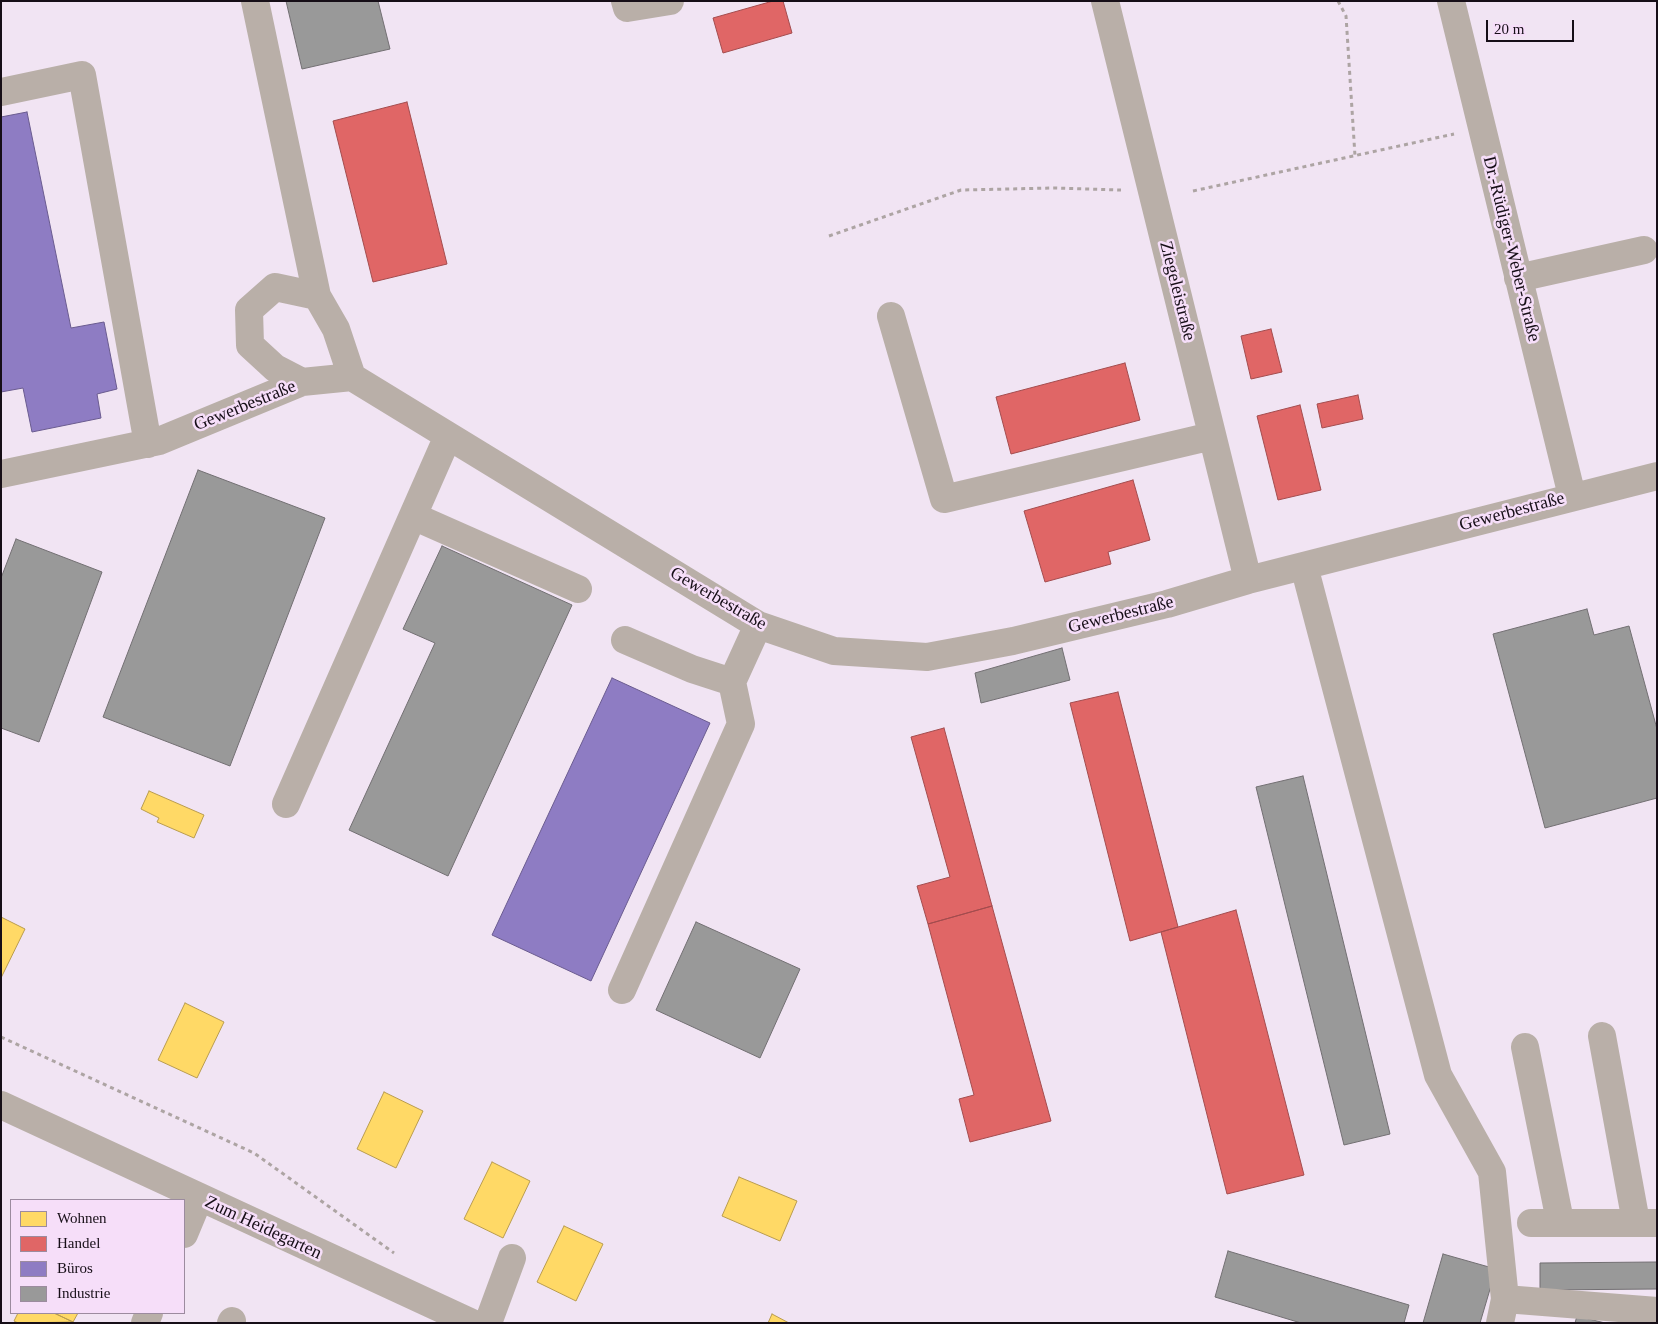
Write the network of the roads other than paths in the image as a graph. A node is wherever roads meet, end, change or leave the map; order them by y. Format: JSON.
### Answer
{"nodes":[{"id":1,"x":255,"y":1,"type":"edge"},
{"id":2,"x":625,"y":1,"type":"edge"},
{"id":3,"x":670,"y":1,"type":"edge"},
{"id":4,"x":1105,"y":1,"type":"edge"},
{"id":5,"x":1451,"y":1,"type":"edge"},
{"id":6,"x":1,"y":92,"type":"edge"},
{"id":7,"x":1644,"y":250,"type":"dead end"},
{"id":8,"x":1518,"y":278,"type":"junction"},
{"id":9,"x":317,"y":296,"type":"junction"},
{"id":10,"x":891,"y":316,"type":"dead end"},
{"id":11,"x":352,"y":377,"type":"junction"},
{"id":12,"x":302,"y":382,"type":"junction"},
{"id":13,"x":448,"y":436,"type":"junction"},
{"id":14,"x":1212,"y":436,"type":"junction"},
{"id":15,"x":148,"y":444,"type":"junction"},
{"id":16,"x":1,"y":474,"type":"edge"},
{"id":17,"x":1657,"y":476,"type":"edge"},
{"id":18,"x":1572,"y":496,"type":"junction"},
{"id":19,"x":413,"y":516,"type":"junction"},
{"id":20,"x":1304,"y":566,"type":"junction"},
{"id":21,"x":1248,"y":580,"type":"junction"},
{"id":22,"x":578,"y":589,"type":"dead end"},
{"id":23,"x":758,"y":625,"type":"junction"},
{"id":24,"x":625,"y":640,"type":"dead end"},
{"id":25,"x":732,"y":682,"type":"junction"},
{"id":26,"x":286,"y":804,"type":"dead end"},
{"id":27,"x":622,"y":990,"type":"dead end"},
{"id":28,"x":1602,"y":1036,"type":"dead end"},
{"id":29,"x":1525,"y":1047,"type":"dead end"},
{"id":30,"x":1,"y":1105,"type":"edge"},
{"id":31,"x":199,"y":1198,"type":"junction"},
{"id":32,"x":1560,"y":1221,"type":"junction"},
{"id":33,"x":1531,"y":1223,"type":"dead end"},
{"id":34,"x":1646,"y":1223,"type":"edge"},
{"id":35,"x":185,"y":1232,"type":"edge"},
{"id":36,"x":512,"y":1258,"type":"dead end"},
{"id":37,"x":1503,"y":1311,"type":"edge"},
{"id":38,"x":1657,"y":1311,"type":"edge"},
{"id":39,"x":472,"y":1323,"type":"edge"},
{"id":40,"x":488,"y":1323,"type":"edge"}],
"edges":[{"from":1,"to":9,"type":"street"},
{"from":2,"to":3,"type":"street"},
{"from":4,"to":14,"type":"street","name":"Ziegeleistraße"},
{"from":5,"to":8,"type":"street","name":"Dr.-Rüdiger-Weber-Straße"},
{"from":6,"to":15,"type":"street"},
{"from":7,"to":8,"type":"street"},
{"from":8,"to":18,"type":"street","name":"Dr.-Rüdiger-Weber-Straße"},
{"from":9,"to":11,"type":"street"},
{"from":9,"to":12,"type":"street"},
{"from":10,"to":14,"type":"street"},
{"from":11,"to":12,"type":"street","name":"Gewerbestraße"},
{"from":11,"to":13,"type":"street","name":"Gewerbestraße"},
{"from":12,"to":15,"type":"street","name":"Gewerbestraße"},
{"from":13,"to":19,"type":"street"},
{"from":13,"to":23,"type":"street","name":"Gewerbestraße"},
{"from":14,"to":21,"type":"street","name":"Ziegeleistraße"},
{"from":15,"to":16,"type":"street","name":"Gewerbestraße"},
{"from":17,"to":18,"type":"street","name":"Gewerbestraße"},
{"from":18,"to":20,"type":"street","name":"Gewerbestraße"},
{"from":19,"to":22,"type":"street"},
{"from":19,"to":26,"type":"street"},
{"from":20,"to":21,"type":"street","name":"Gewerbestraße"},
{"from":20,"to":37,"type":"street"},
{"from":21,"to":23,"type":"street","name":"Gewerbestraße"},
{"from":23,"to":25,"type":"street"},
{"from":24,"to":25,"type":"street"},
{"from":25,"to":27,"type":"street"},
{"from":28,"to":34,"type":"street"},
{"from":29,"to":32,"type":"street"},
{"from":30,"to":31,"type":"street","name":"Zum Heidegarten"},
{"from":31,"to":35,"type":"street"},
{"from":31,"to":39,"type":"street","name":"Zum Heidegarten"},
{"from":32,"to":33,"type":"street"},
{"from":32,"to":34,"type":"street"},
{"from":36,"to":40,"type":"street"},
{"from":37,"to":38,"type":"street"}]}
